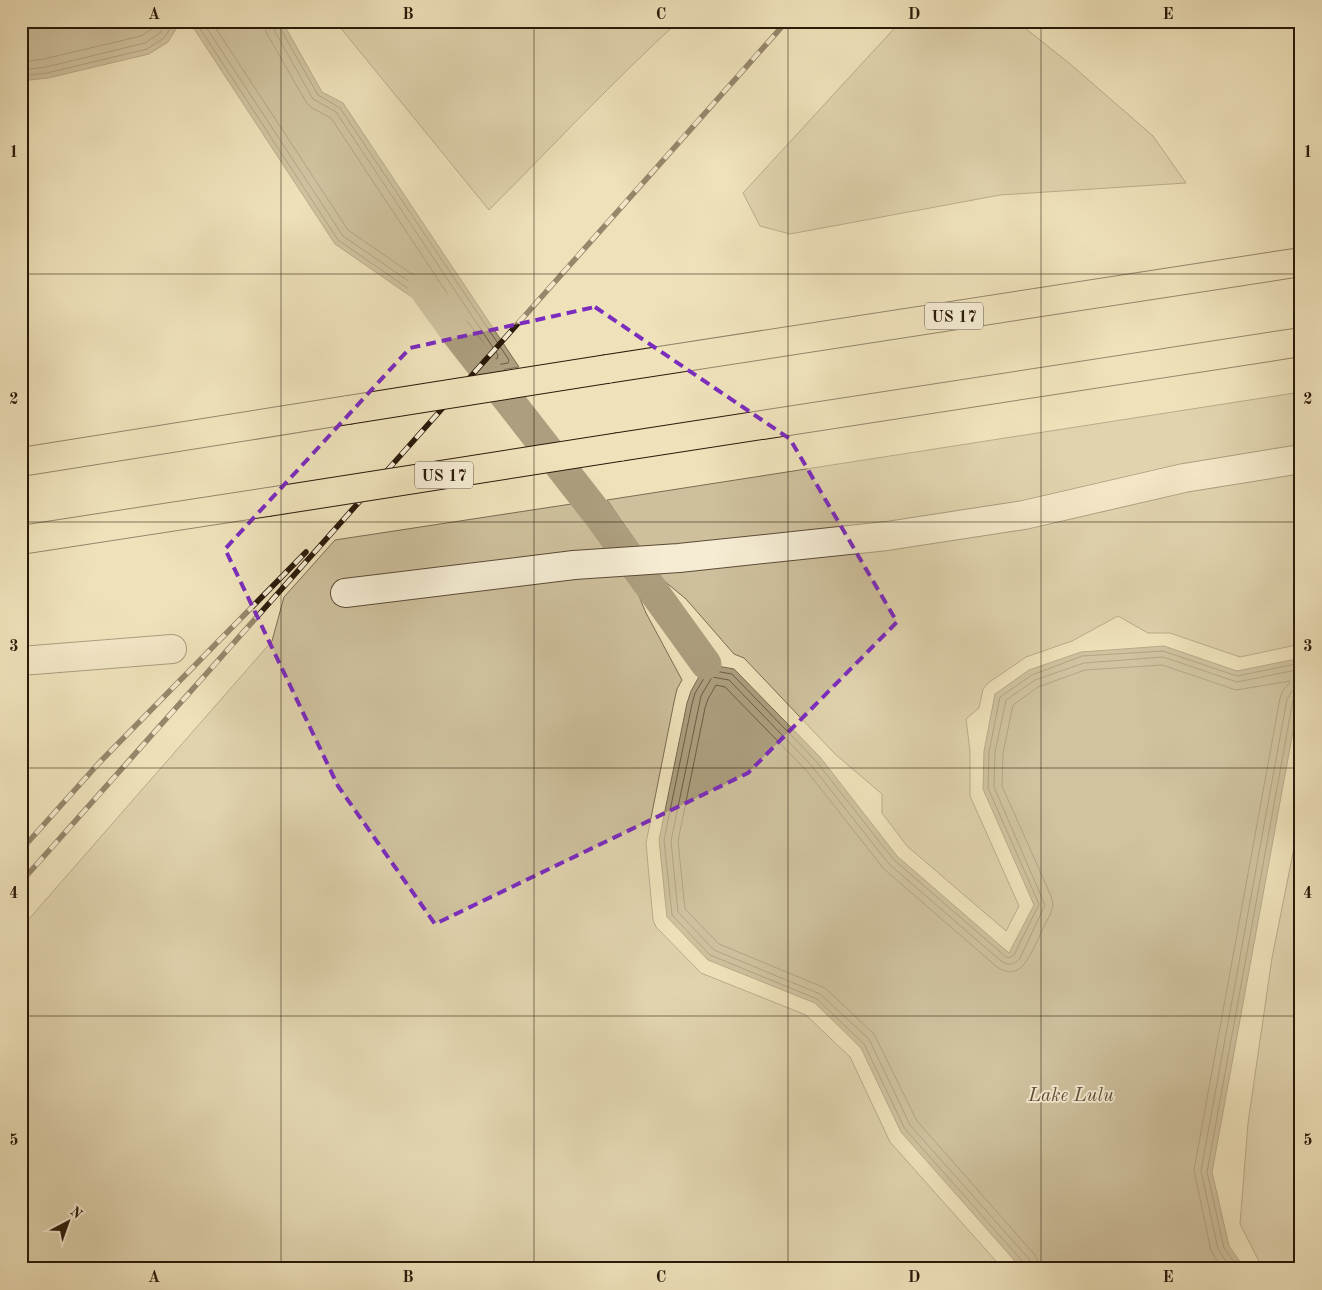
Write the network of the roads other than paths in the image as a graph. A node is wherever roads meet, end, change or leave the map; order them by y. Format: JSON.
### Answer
{"nodes":[{"id":1,"x":1301,"y":262,"type":"edge"},
{"id":2,"x":1301,"y":342,"type":"edge"},
{"id":3,"x":1301,"y":459,"type":"edge"},
{"id":4,"x":21,"y":462,"type":"edge"},
{"id":5,"x":21,"y":540,"type":"edge"},
{"id":6,"x":345,"y":593,"type":"dead end"},
{"id":7,"x":172,"y":649,"type":"dead end"},
{"id":8,"x":21,"y":661,"type":"edge"}],
"edges":[{"from":1,"to":4,"type":"highway","number":"US 17","bridge":true},
{"from":2,"to":5,"type":"highway","number":"US 17","bridge":true},
{"from":3,"to":6,"type":"lane"},
{"from":7,"to":8,"type":"lane"}]}
